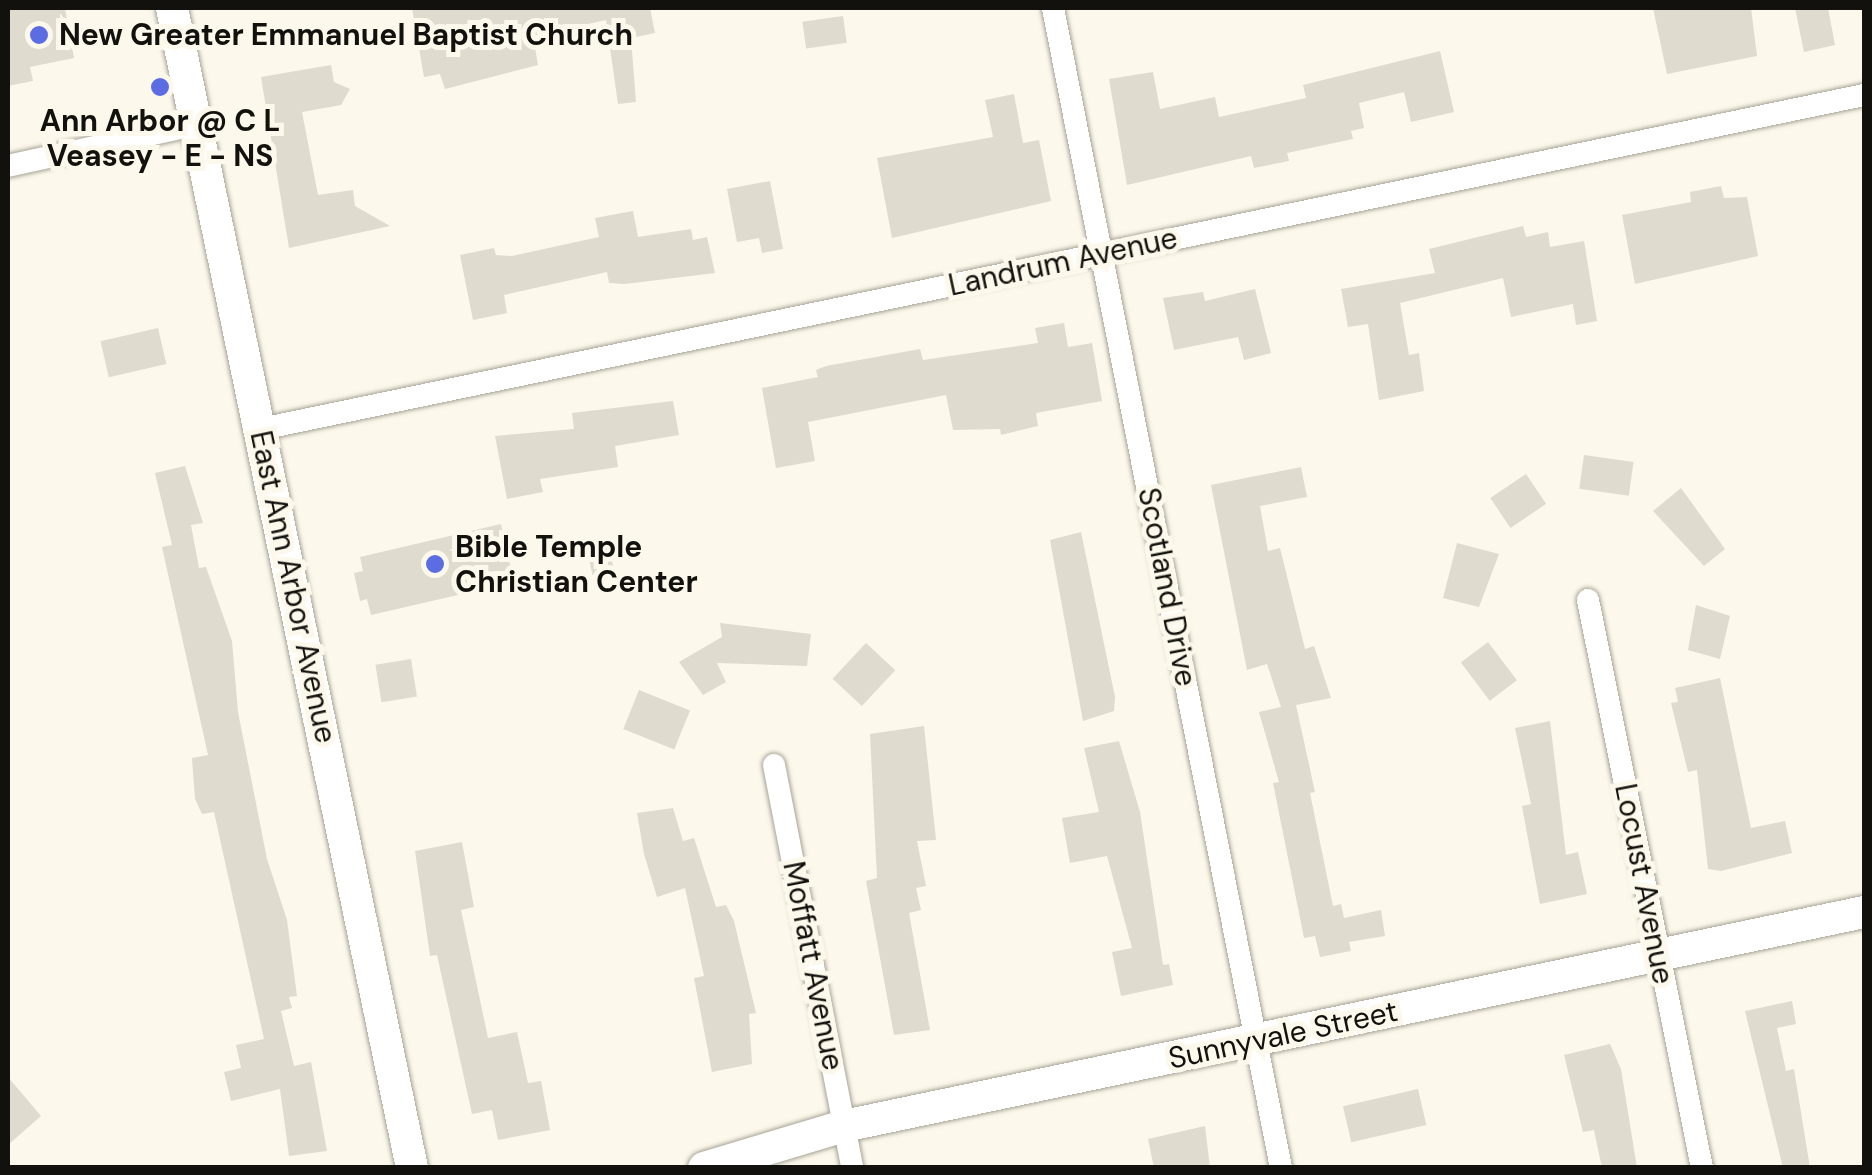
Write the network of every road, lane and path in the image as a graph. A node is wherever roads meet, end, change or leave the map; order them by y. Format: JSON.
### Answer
{"nodes":[{"id":1,"x":172,"y":8,"type":"edge"},
{"id":2,"x":1053,"y":8,"type":"edge"},
{"id":3,"x":1864,"y":95,"type":"edge"},
{"id":4,"x":195,"y":125,"type":"junction"},
{"id":5,"x":8,"y":166,"type":"edge"},
{"id":6,"x":1102,"y":254,"type":"junction"},
{"id":7,"x":261,"y":429,"type":"junction"},
{"id":8,"x":1588,"y":600,"type":"dead end"},
{"id":9,"x":774,"y":765,"type":"dead end"},
{"id":10,"x":1864,"y":912,"type":"edge"},
{"id":11,"x":1658,"y":958,"type":"junction"},
{"id":12,"x":1256,"y":1041,"type":"junction"},
{"id":13,"x":844,"y":1126,"type":"junction"},
{"id":14,"x":412,"y":1168,"type":"edge"},
{"id":15,"x":704,"y":1168,"type":"edge"},
{"id":16,"x":852,"y":1168,"type":"edge"},
{"id":17,"x":1281,"y":1168,"type":"edge"},
{"id":18,"x":1702,"y":1168,"type":"edge"}],
"edges":[{"from":1,"to":4,"type":"street","name":"East Ann Arbor Avenue"},
{"from":2,"to":6,"type":"street","name":"Scotland Drive"},
{"from":3,"to":6,"type":"street","name":"Landrum Avenue"},
{"from":4,"to":5,"type":"street"},
{"from":4,"to":7,"type":"street","name":"East Ann Arbor Avenue"},
{"from":6,"to":7,"type":"street","name":"Landrum Avenue"},
{"from":6,"to":12,"type":"street","name":"Scotland Drive"},
{"from":7,"to":14,"type":"street","name":"East Ann Arbor Avenue"},
{"from":8,"to":11,"type":"street","name":"Locust Avenue"},
{"from":9,"to":13,"type":"street","name":"Moffatt Avenue"},
{"from":10,"to":11,"type":"street","name":"Sunnyvale Street"},
{"from":11,"to":12,"type":"street","name":"Sunnyvale Street"},
{"from":11,"to":18,"type":"street","name":"Locust Avenue"},
{"from":12,"to":13,"type":"street","name":"Sunnyvale Street"},
{"from":12,"to":17,"type":"street","name":"Scotland Drive"},
{"from":13,"to":15,"type":"street","name":"Sunnyvale Street"},
{"from":13,"to":16,"type":"street","name":"Moffatt Avenue"}]}
